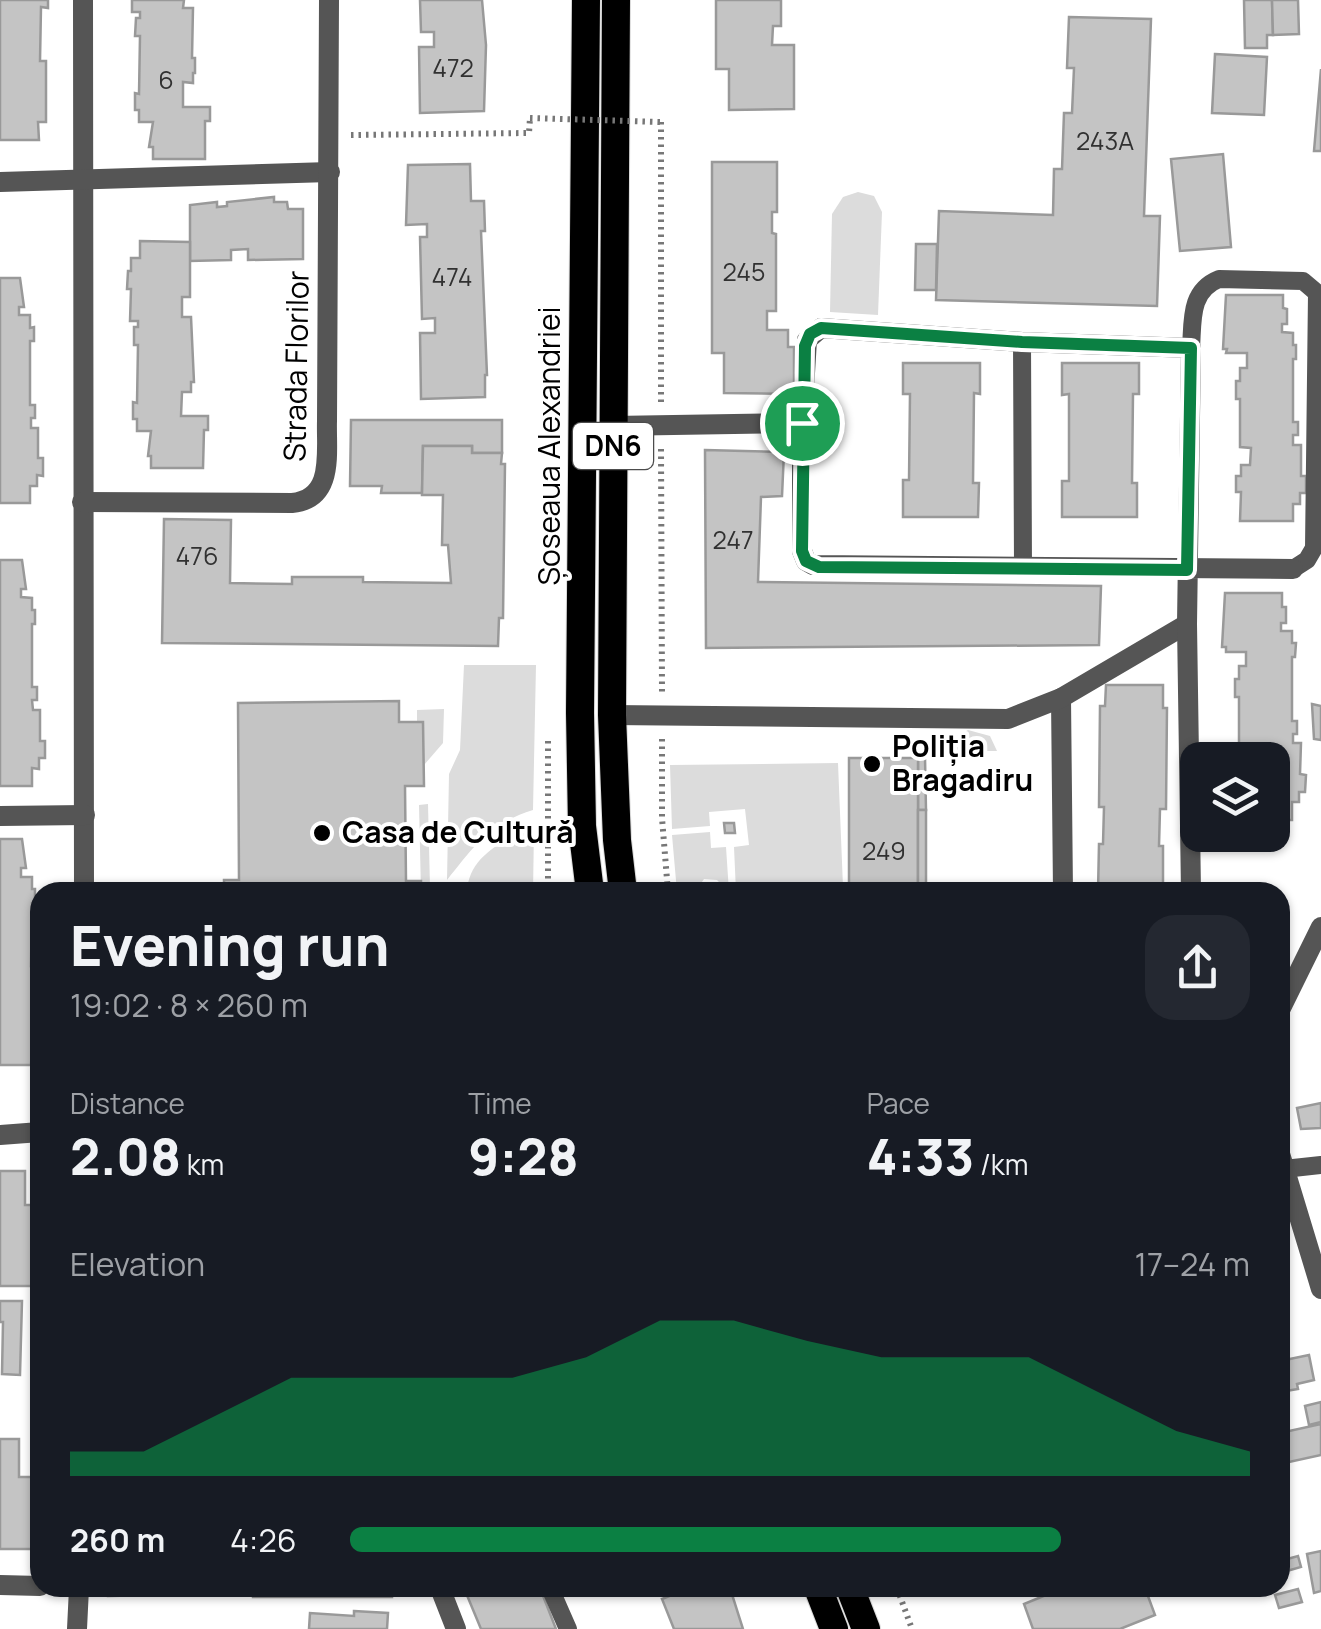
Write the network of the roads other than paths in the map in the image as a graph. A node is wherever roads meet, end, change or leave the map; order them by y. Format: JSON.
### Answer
{"nodes":[{"id":1,"x":84,"y":0,"type":"edge"},
{"id":2,"x":329,"y":0,"type":"edge"},
{"id":3,"x":586,"y":0,"type":"edge"},
{"id":4,"x":616,"y":0,"type":"edge"},
{"id":5,"x":330,"y":172,"type":"junction"},
{"id":6,"x":82,"y":180,"type":"junction"},
{"id":7,"x":0,"y":182,"type":"edge"},
{"id":8,"x":1022,"y":342,"type":"junction"},
{"id":9,"x":1191,"y":348,"type":"junction"},
{"id":10,"x":802,"y":423,"type":"junction"},
{"id":11,"x":613,"y":426,"type":"junction"},
{"id":12,"x":82,"y":502,"type":"junction"},
{"id":13,"x":1024,"y":568,"type":"junction"},
{"id":14,"x":1293,"y":569,"type":"joint"},
{"id":15,"x":1187,"y":570,"type":"junction"},
{"id":16,"x":1187,"y":624,"type":"junction"},
{"id":17,"x":1060,"y":698,"type":"junction"},
{"id":18,"x":612,"y":714,"type":"junction"},
{"id":19,"x":84,"y":815,"type":"junction"},
{"id":20,"x":0,"y":816,"type":"edge"},
{"id":21,"x":84,"y":882,"type":"edge"},
{"id":22,"x":589,"y":882,"type":"edge"},
{"id":23,"x":622,"y":882,"type":"edge"},
{"id":24,"x":1062,"y":882,"type":"edge"},
{"id":25,"x":1191,"y":882,"type":"edge"},
{"id":26,"x":1321,"y":928,"type":"edge"},
{"id":27,"x":1290,"y":990,"type":"edge"},
{"id":28,"x":30,"y":1133,"type":"edge"},
{"id":29,"x":0,"y":1135,"type":"edge"},
{"id":30,"x":1290,"y":1163,"type":"edge"},
{"id":31,"x":1321,"y":1165,"type":"edge"},
{"id":32,"x":1290,"y":1188,"type":"edge"},
{"id":33,"x":1321,"y":1290,"type":"edge"},
{"id":34,"x":0,"y":1586,"type":"edge"},
{"id":35,"x":30,"y":1586,"type":"edge"},
{"id":36,"x":79,"y":1597,"type":"edge"},
{"id":37,"x":444,"y":1597,"type":"edge"},
{"id":38,"x":554,"y":1597,"type":"edge"},
{"id":39,"x":822,"y":1597,"type":"edge"},
{"id":40,"x":854,"y":1597,"type":"edge"},
{"id":41,"x":77,"y":1629,"type":"edge"},
{"id":42,"x":456,"y":1629,"type":"edge"},
{"id":43,"x":568,"y":1629,"type":"edge"},
{"id":44,"x":834,"y":1629,"type":"edge"},
{"id":45,"x":866,"y":1629,"type":"edge"}],
"edges":[{"from":1,"to":6,"type":"street"},
{"from":2,"to":5,"type":"street","name":"Strada Florilor"},
{"from":3,"to":22,"type":"highway","name":"Șoseaua Alexandriei","number":"DN6"},
{"from":4,"to":11,"type":"highway","name":"Șoseaua Alexandriei","number":"DN6"},
{"from":5,"to":6,"type":"street"},
{"from":5,"to":12,"type":"street","name":"Strada Florilor"},
{"from":6,"to":7,"type":"street"},
{"from":6,"to":12,"type":"street"},
{"from":8,"to":9,"type":"street"},
{"from":8,"to":10,"type":"street"},
{"from":8,"to":13,"type":"lane"},
{"from":9,"to":14,"type":"lane"},
{"from":9,"to":15,"type":"street"},
{"from":10,"to":11,"type":"street","name":"Șoseaua Alexandriei"},
{"from":10,"to":13,"type":"street"},
{"from":11,"to":18,"type":"highway","name":"Șoseaua Alexandriei","number":"DN6"},
{"from":12,"to":19,"type":"street"},
{"from":13,"to":15,"type":"street"},
{"from":14,"to":15,"type":"street"},
{"from":15,"to":16,"type":"street"},
{"from":16,"to":17,"type":"street"},
{"from":16,"to":25,"type":"street"},
{"from":17,"to":18,"type":"street"},
{"from":17,"to":24,"type":"street"},
{"from":18,"to":23,"type":"highway","name":"Șoseaua Alexandriei","number":"DN6"},
{"from":19,"to":20,"type":"street"},
{"from":19,"to":21,"type":"street"},
{"from":26,"to":27,"type":"street"},
{"from":28,"to":29,"type":"street"},
{"from":30,"to":31,"type":"lane"},
{"from":32,"to":33,"type":"street"},
{"from":34,"to":35,"type":"street"},
{"from":36,"to":41,"type":"street"},
{"from":37,"to":42,"type":"street"},
{"from":38,"to":43,"type":"lane"},
{"from":39,"to":44,"type":"highway"},
{"from":40,"to":45,"type":"highway"}]}
